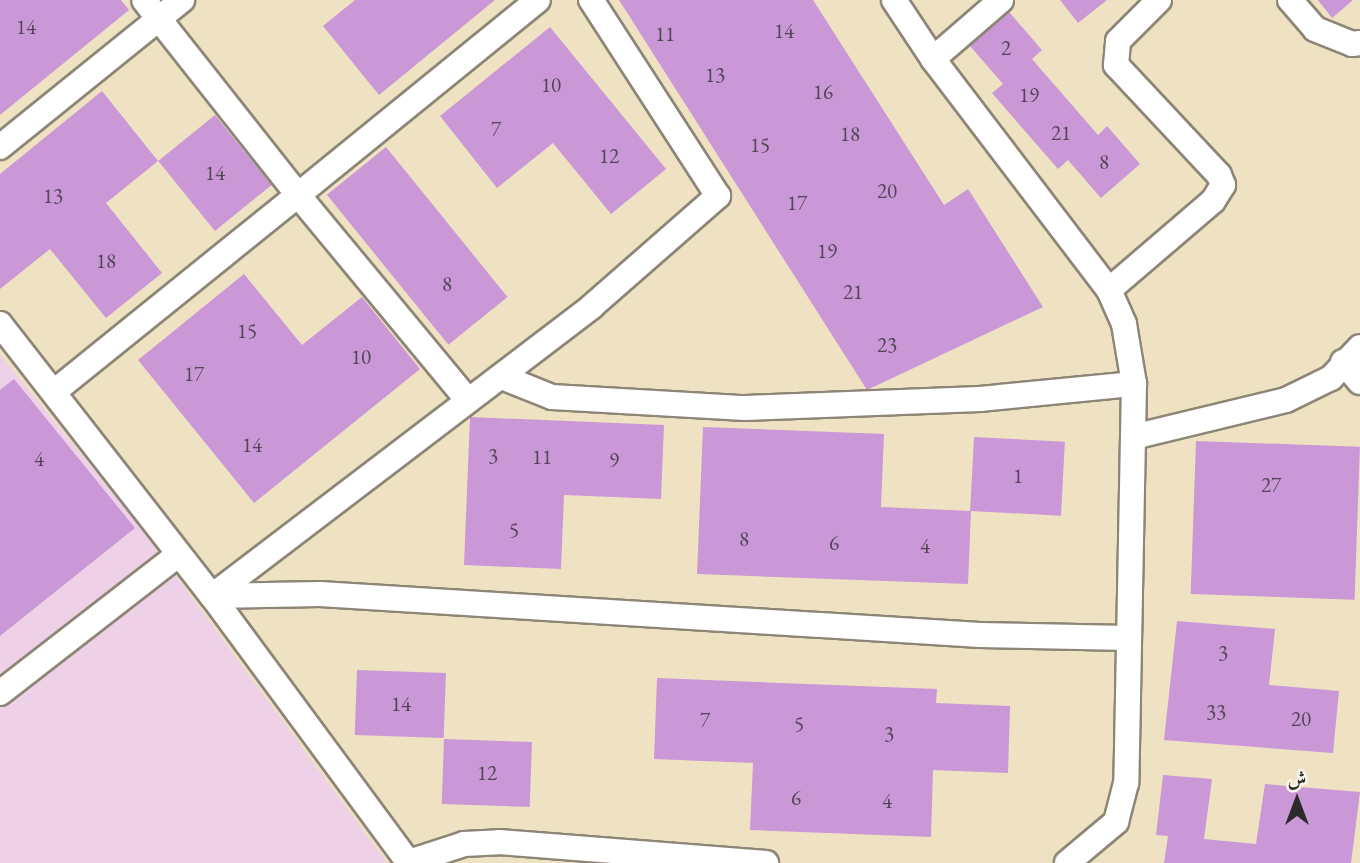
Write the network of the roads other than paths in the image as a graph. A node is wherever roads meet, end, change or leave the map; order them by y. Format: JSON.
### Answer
{"nodes":[{"id":1,"x":182,"y":0,"type":"edge"},
{"id":2,"x":538,"y":0,"type":"edge"},
{"id":3,"x":591,"y":0,"type":"edge"},
{"id":4,"x":894,"y":0,"type":"edge"},
{"id":5,"x":1001,"y":0,"type":"edge"},
{"id":6,"x":1159,"y":0,"type":"edge"},
{"id":7,"x":1290,"y":0,"type":"edge"},
{"id":8,"x":152,"y":9,"type":"edge"},
{"id":9,"x":1360,"y":43,"type":"edge"},
{"id":10,"x":933,"y":59,"type":"junction"},
{"id":11,"x":0,"y":147,"type":"edge"},
{"id":12,"x":298,"y":195,"type":"junction"},
{"id":13,"x":1110,"y":290,"type":"junction"},
{"id":14,"x":0,"y":324,"type":"edge"},
{"id":15,"x":1352,"y":354,"type":"edge"},
{"id":16,"x":502,"y":377,"type":"junction"},
{"id":17,"x":1360,"y":382,"type":"edge"},
{"id":18,"x":1134,"y":384,"type":"junction"},
{"id":19,"x":55,"y":391,"type":"junction"},
{"id":20,"x":466,"y":398,"type":"junction"},
{"id":21,"x":1133,"y":437,"type":"junction"},
{"id":22,"x":178,"y":555,"type":"junction"},
{"id":23,"x":212,"y":596,"type":"junction"},
{"id":24,"x":1129,"y":638,"type":"junction"},
{"id":25,"x":0,"y":693,"type":"edge"},
{"id":26,"x":407,"y":862,"type":"edge"},
{"id":27,"x":766,"y":863,"type":"edge"},
{"id":28,"x":1067,"y":863,"type":"edge"}],
"edges":[{"from":1,"to":8,"type":"street"},
{"from":2,"to":12,"type":"street"},
{"from":3,"to":16,"type":"street"},
{"from":4,"to":10,"type":"street"},
{"from":5,"to":10,"type":"street"},
{"from":6,"to":13,"type":"street"},
{"from":7,"to":9,"type":"street"},
{"from":8,"to":11,"type":"street"},
{"from":8,"to":12,"type":"street"},
{"from":10,"to":13,"type":"street"},
{"from":12,"to":19,"type":"street"},
{"from":12,"to":20,"type":"street"},
{"from":13,"to":18,"type":"street"},
{"from":14,"to":19,"type":"street"},
{"from":15,"to":17,"type":"street"},
{"from":15,"to":21,"type":"street"},
{"from":16,"to":18,"type":"street"},
{"from":16,"to":20,"type":"street"},
{"from":18,"to":21,"type":"street"},
{"from":19,"to":22,"type":"street"},
{"from":20,"to":23,"type":"street"},
{"from":21,"to":24,"type":"street"},
{"from":22,"to":23,"type":"street"},
{"from":22,"to":25,"type":"street"},
{"from":23,"to":24,"type":"street"},
{"from":23,"to":26,"type":"street"},
{"from":24,"to":28,"type":"street"},
{"from":26,"to":27,"type":"street"}]}
